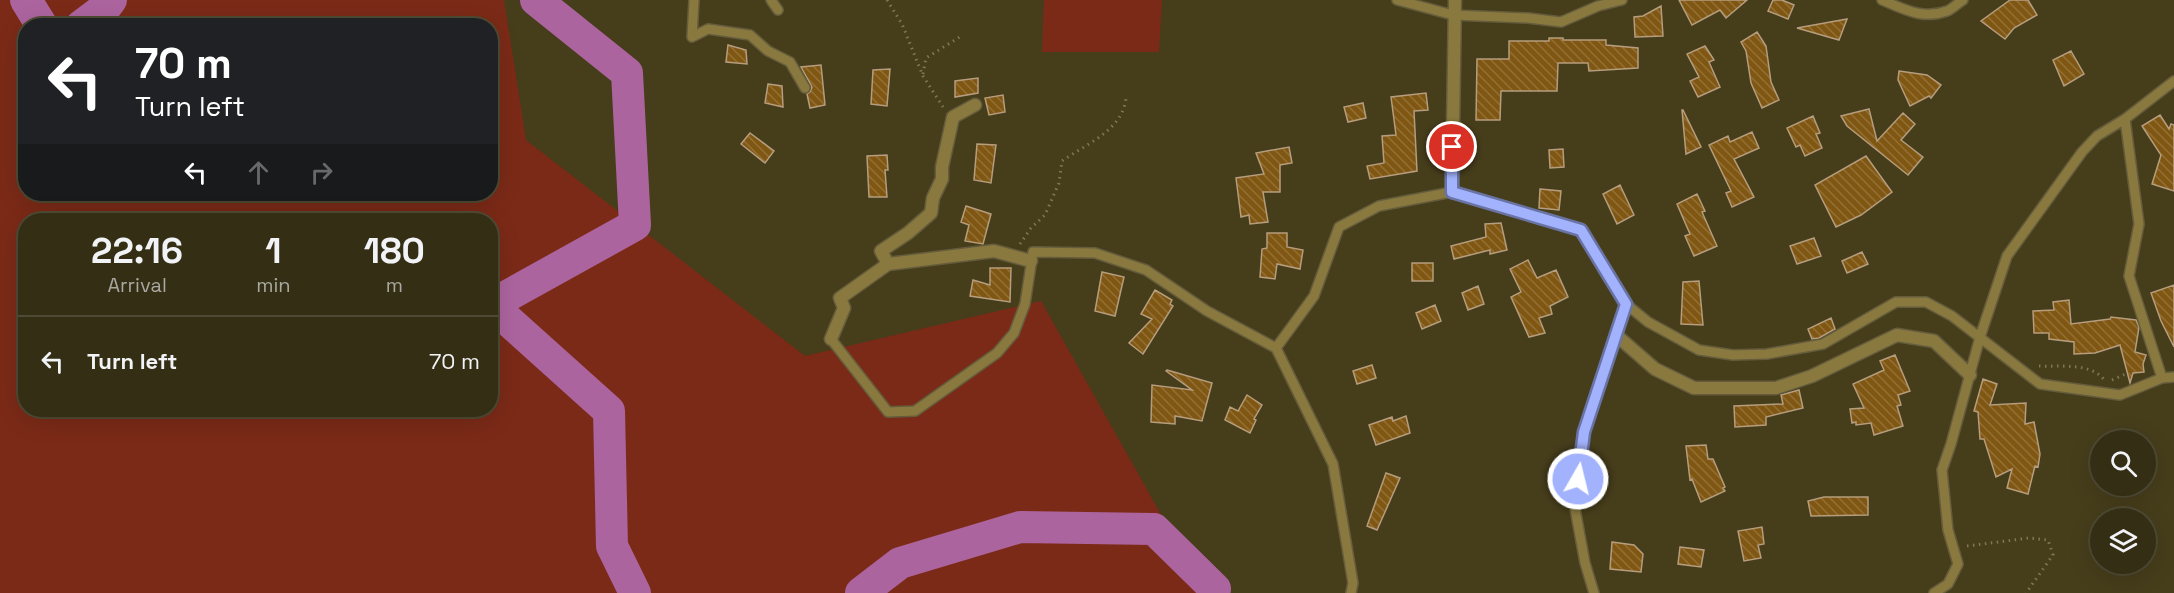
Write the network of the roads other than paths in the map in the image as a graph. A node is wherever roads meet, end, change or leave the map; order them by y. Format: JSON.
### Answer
{"nodes":[{"id":1,"x":694,"y":0,"type":"edge"},
{"id":2,"x":771,"y":0,"type":"edge"},
{"id":3,"x":1397,"y":0,"type":"edge"},
{"id":4,"x":1455,"y":0,"type":"edge"},
{"id":5,"x":1622,"y":0,"type":"edge"},
{"id":6,"x":1882,"y":0,"type":"edge"},
{"id":7,"x":1963,"y":0,"type":"edge"},
{"id":8,"x":778,"y":10,"type":"dead end"},
{"id":9,"x":1453,"y":15,"type":"junction"},
{"id":10,"x":2174,"y":81,"type":"edge"},
{"id":11,"x":805,"y":88,"type":"dead end"},
{"id":12,"x":975,"y":105,"type":"dead end"},
{"id":13,"x":2126,"y":119,"type":"junction"},
{"id":14,"x":1452,"y":192,"type":"junction"},
{"id":15,"x":1031,"y":261,"type":"junction"},
{"id":16,"x":888,"y":264,"type":"junction"},
{"id":17,"x":1626,"y":304,"type":"junction"},
{"id":18,"x":1616,"y":335,"type":"junction"},
{"id":19,"x":1980,"y":337,"type":"junction"},
{"id":20,"x":831,"y":339,"type":"joint"},
{"id":21,"x":1276,"y":348,"type":"junction"},
{"id":22,"x":1970,"y":375,"type":"junction"},
{"id":23,"x":2174,"y":376,"type":"edge"},
{"id":24,"x":2162,"y":378,"type":"junction"},
{"id":25,"x":1351,"y":593,"type":"edge"},
{"id":26,"x":1594,"y":593,"type":"edge"},
{"id":27,"x":1934,"y":593,"type":"edge"}],
"edges":[{"from":1,"to":11,"type":"lane"},
{"from":2,"to":8,"type":"lane"},
{"from":3,"to":9,"type":"lane"},
{"from":4,"to":9,"type":"street"},
{"from":5,"to":9,"type":"lane"},
{"from":6,"to":7,"type":"lane"},
{"from":9,"to":14,"type":"street"},
{"from":10,"to":13,"type":"lane"},
{"from":12,"to":16,"type":"street"},
{"from":13,"to":19,"type":"lane"},
{"from":13,"to":24,"type":"lane"},
{"from":14,"to":17,"type":"lane"},
{"from":14,"to":21,"type":"lane"},
{"from":15,"to":16,"type":"street"},
{"from":15,"to":20,"type":"lane"},
{"from":15,"to":21,"type":"lane"},
{"from":16,"to":20,"type":"street"},
{"from":17,"to":18,"type":"lane"},
{"from":17,"to":19,"type":"lane"},
{"from":18,"to":22,"type":"street"},
{"from":18,"to":26,"type":"lane"},
{"from":19,"to":22,"type":"lane"},
{"from":19,"to":24,"type":"lane"},
{"from":21,"to":25,"type":"lane"},
{"from":22,"to":27,"type":"lane"},
{"from":23,"to":24,"type":"lane"}]}
